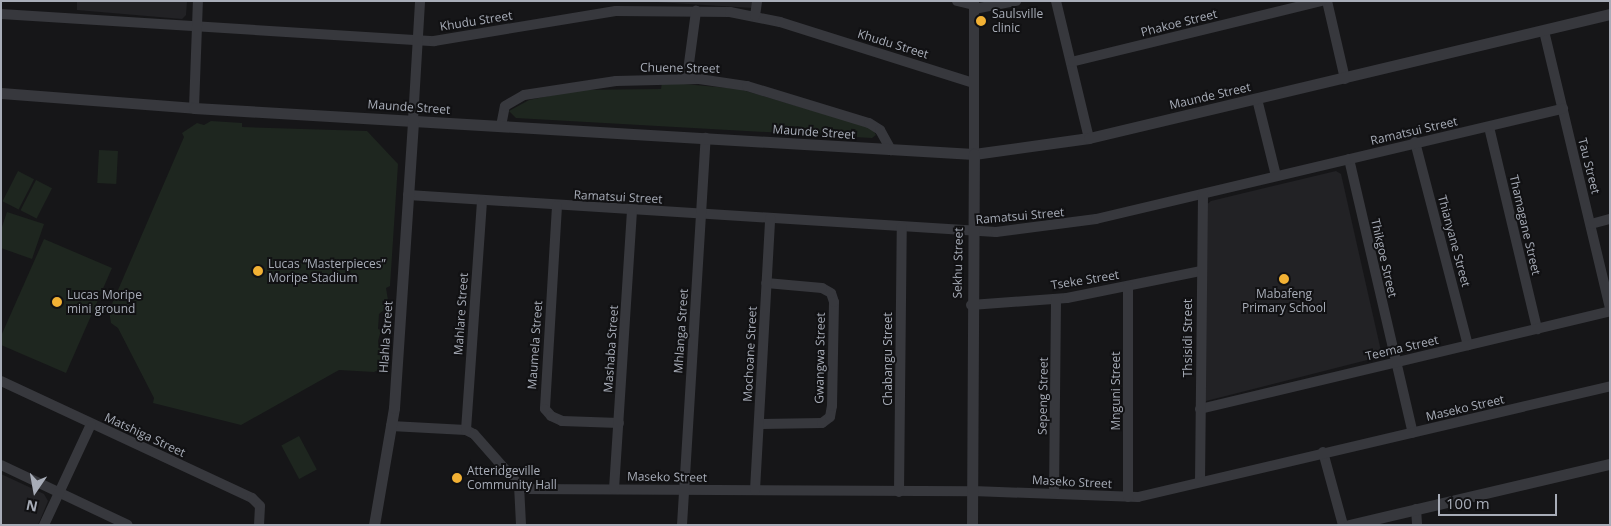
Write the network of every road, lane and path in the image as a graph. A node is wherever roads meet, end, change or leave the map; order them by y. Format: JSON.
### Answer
{"nodes":[{"id":1,"x":198,"y":1,"type":"edge"},
{"id":2,"x":420,"y":1,"type":"edge"},
{"id":3,"x":757,"y":1,"type":"edge"},
{"id":4,"x":957,"y":1,"type":"edge"},
{"id":5,"x":1016,"y":1,"type":"edge"},
{"id":6,"x":1056,"y":1,"type":"edge"},
{"id":7,"x":1322,"y":1,"type":"edge"},
{"id":8,"x":1327,"y":1,"type":"edge"},
{"id":9,"x":974,"y":5,"type":"edge"},
{"id":10,"x":696,"y":11,"type":"junction"},
{"id":11,"x":1,"y":14,"type":"edge"},
{"id":12,"x":1610,"y":14,"type":"edge"},
{"id":13,"x":755,"y":16,"type":"junction"},
{"id":14,"x":197,"y":28,"type":"junction"},
{"id":15,"x":1544,"y":31,"type":"junction"},
{"id":16,"x":417,"y":41,"type":"junction"},
{"id":17,"x":1071,"y":62,"type":"junction"},
{"id":18,"x":687,"y":78,"type":"junction"},
{"id":19,"x":1346,"y":79,"type":"junction"},
{"id":20,"x":973,"y":83,"type":"junction"},
{"id":21,"x":1,"y":93,"type":"edge"},
{"id":22,"x":1257,"y":99,"type":"junction"},
{"id":23,"x":194,"y":108,"type":"junction"},
{"id":24,"x":1562,"y":109,"type":"junction"},
{"id":25,"x":413,"y":120,"type":"junction"},
{"id":26,"x":501,"y":126,"type":"junction"},
{"id":27,"x":1489,"y":127,"type":"junction"},
{"id":28,"x":706,"y":138,"type":"junction"},
{"id":29,"x":1089,"y":138,"type":"junction"},
{"id":30,"x":1415,"y":142,"type":"junction"},
{"id":31,"x":890,"y":150,"type":"junction"},
{"id":32,"x":974,"y":154,"type":"junction"},
{"id":33,"x":1349,"y":159,"type":"junction"},
{"id":34,"x":1276,"y":176,"type":"junction"},
{"id":35,"x":1203,"y":194,"type":"junction"},
{"id":36,"x":408,"y":195,"type":"junction"},
{"id":37,"x":482,"y":200,"type":"junction"},
{"id":38,"x":557,"y":206,"type":"junction"},
{"id":39,"x":632,"y":211,"type":"junction"},
{"id":40,"x":701,"y":213,"type":"junction"},
{"id":41,"x":770,"y":218,"type":"junction"},
{"id":42,"x":1610,"y":219,"type":"edge"},
{"id":43,"x":1591,"y":224,"type":"junction"},
{"id":44,"x":902,"y":227,"type":"junction"},
{"id":45,"x":973,"y":233,"type":"junction"},
{"id":46,"x":1201,"y":271,"type":"junction"},
{"id":47,"x":766,"y":283,"type":"junction"},
{"id":48,"x":1128,"y":286,"type":"junction"},
{"id":49,"x":1056,"y":299,"type":"junction"},
{"id":50,"x":1609,"y":301,"type":"edge"},
{"id":51,"x":971,"y":305,"type":"junction"},
{"id":52,"x":1610,"y":311,"type":"edge"},
{"id":53,"x":1537,"y":329,"type":"junction"},
{"id":54,"x":1468,"y":346,"type":"junction"},
{"id":55,"x":1395,"y":363,"type":"junction"},
{"id":56,"x":1,"y":381,"type":"edge"},
{"id":57,"x":1610,"y":386,"type":"edge"},
{"id":58,"x":1200,"y":409,"type":"junction"},
{"id":59,"x":619,"y":423,"type":"junction"},
{"id":60,"x":91,"y":424,"type":"junction"},
{"id":61,"x":760,"y":424,"type":"junction"},
{"id":62,"x":391,"y":426,"type":"junction"},
{"id":63,"x":466,"y":430,"type":"junction"},
{"id":64,"x":1413,"y":433,"type":"junction"},
{"id":65,"x":1323,"y":452,"type":"junction"},
{"id":66,"x":1610,"y":464,"type":"edge"},
{"id":67,"x":1,"y":465,"type":"edge"},
{"id":68,"x":1200,"y":482,"type":"junction"},
{"id":69,"x":521,"y":489,"type":"junction"},
{"id":70,"x":614,"y":489,"type":"junction"},
{"id":71,"x":684,"y":490,"type":"junction"},
{"id":72,"x":755,"y":490,"type":"junction"},
{"id":73,"x":973,"y":491,"type":"junction"},
{"id":74,"x":899,"y":492,"type":"junction"},
{"id":75,"x":59,"y":493,"type":"junction"},
{"id":76,"x":1054,"y":493,"type":"junction"},
{"id":77,"x":1128,"y":497,"type":"junction"},
{"id":78,"x":1416,"y":509,"type":"junction"},
{"id":79,"x":122,"y":524,"type":"edge"},
{"id":80,"x":44,"y":525,"type":"edge"},
{"id":81,"x":259,"y":525,"type":"edge"},
{"id":82,"x":374,"y":525,"type":"edge"},
{"id":83,"x":521,"y":525,"type":"edge"},
{"id":84,"x":682,"y":525,"type":"edge"},
{"id":85,"x":972,"y":525,"type":"edge"},
{"id":86,"x":1344,"y":525,"type":"edge"},
{"id":87,"x":1349,"y":525,"type":"edge"},
{"id":88,"x":1417,"y":525,"type":"edge"}],
"edges":[{"from":1,"to":14,"type":"street"},
{"from":2,"to":16,"type":"street"},
{"from":3,"to":13,"type":"street"},
{"from":4,"to":9,"type":"street"},
{"from":5,"to":9,"type":"street"},
{"from":6,"to":17,"type":"street"},
{"from":7,"to":17,"type":"street","name":"Phakoe Street"},
{"from":8,"to":19,"type":"street"},
{"from":9,"to":20,"type":"street","name":"Sekhu Street"},
{"from":10,"to":13,"type":"street","name":"Khudu Street"},
{"from":10,"to":16,"type":"street","name":"Khudu Street"},
{"from":10,"to":18,"type":"street"},
{"from":11,"to":14,"type":"street","name":"Khudu Street"},
{"from":12,"to":15,"type":"street","name":"Maunde Street"},
{"from":13,"to":20,"type":"street","name":"Khudu Street"},
{"from":14,"to":16,"type":"street","name":"Khudu Street"},
{"from":14,"to":23,"type":"street"},
{"from":15,"to":19,"type":"street","name":"Maunde Street"},
{"from":15,"to":24,"type":"street","name":"Tau Street"},
{"from":16,"to":25,"type":"street"},
{"from":17,"to":29,"type":"street"},
{"from":18,"to":26,"type":"street","name":"Chuene Street"},
{"from":18,"to":31,"type":"street","name":"Chuene Street"},
{"from":19,"to":22,"type":"street","name":"Maunde Street"},
{"from":20,"to":32,"type":"street","name":"Sekhu Street"},
{"from":21,"to":23,"type":"street","name":"Maunde Street"},
{"from":22,"to":29,"type":"street","name":"Maunde Street"},
{"from":22,"to":34,"type":"street"},
{"from":23,"to":25,"type":"street","name":"Maunde Street"},
{"from":24,"to":27,"type":"street","name":"Ramatsui Street"},
{"from":24,"to":43,"type":"street","name":"Tau Street"},
{"from":25,"to":26,"type":"street","name":"Maunde Street"},
{"from":25,"to":36,"type":"street","name":"Hlahla Street"},
{"from":26,"to":28,"type":"street","name":"Maunde Street"},
{"from":27,"to":30,"type":"street","name":"Ramatsui Street"},
{"from":27,"to":53,"type":"street","name":"Thamagane Street"},
{"from":28,"to":31,"type":"street","name":"Maunde Street"},
{"from":28,"to":40,"type":"street","name":"Mhlanga Street"},
{"from":29,"to":32,"type":"street","name":"Maunde Street"},
{"from":30,"to":33,"type":"street","name":"Ramatsui Street"},
{"from":30,"to":54,"type":"street","name":"Thianyane Street"},
{"from":31,"to":32,"type":"street","name":"Maunde Street"},
{"from":32,"to":45,"type":"street","name":"Sekhu Street"},
{"from":33,"to":34,"type":"street","name":"Ramatsui Street"},
{"from":33,"to":55,"type":"street","name":"Thikgoe Street"},
{"from":34,"to":35,"type":"street","name":"Ramatsui Street"},
{"from":35,"to":45,"type":"street","name":"Ramatsui Street"},
{"from":35,"to":46,"type":"street","name":"Thsisidi Street"},
{"from":36,"to":37,"type":"street","name":"Ramatsui Street"},
{"from":36,"to":62,"type":"street","name":"Hlahla Street"},
{"from":37,"to":38,"type":"street","name":"Ramatsui Street"},
{"from":37,"to":63,"type":"street","name":"Mahlare Street"},
{"from":38,"to":39,"type":"street","name":"Ramatsui Street"},
{"from":38,"to":59,"type":"street","name":"Maumela Street"},
{"from":39,"to":40,"type":"street","name":"Ramatsui Street"},
{"from":39,"to":59,"type":"street","name":"Mashaba Street"},
{"from":40,"to":41,"type":"street","name":"Ramatsui Street"},
{"from":40,"to":71,"type":"street","name":"Mhlanga Street"},
{"from":41,"to":44,"type":"street","name":"Ramatsui Street"},
{"from":41,"to":47,"type":"street","name":"Mochoane Street"},
{"from":42,"to":43,"type":"street"},
{"from":43,"to":50,"type":"street","name":"Tau Street"},
{"from":44,"to":45,"type":"street","name":"Ramatsui Street"},
{"from":44,"to":74,"type":"street","name":"Chabangu Street"},
{"from":45,"to":51,"type":"street","name":"Sekhu Street"},
{"from":46,"to":48,"type":"street","name":"Tseke Street"},
{"from":46,"to":58,"type":"street","name":"Thsisidi Street"},
{"from":47,"to":61,"type":"street","name":"Mochoane Street"},
{"from":47,"to":61,"type":"street","name":"Gwangwa Street"},
{"from":48,"to":49,"type":"street","name":"Tseke Street"},
{"from":48,"to":77,"type":"street","name":"Mnguni Street"},
{"from":49,"to":51,"type":"street","name":"Tseke Street"},
{"from":49,"to":76,"type":"street","name":"Sepeng Street"},
{"from":51,"to":73,"type":"street","name":"Sekhu Street"},
{"from":52,"to":53,"type":"street","name":"Teema Street"},
{"from":53,"to":54,"type":"street","name":"Teema Street"},
{"from":54,"to":55,"type":"street","name":"Teema Street"},
{"from":55,"to":58,"type":"street","name":"Teema Street"},
{"from":55,"to":64,"type":"street","name":"Thikgoe Street"},
{"from":56,"to":60,"type":"street","name":"Matshiga Street"},
{"from":57,"to":64,"type":"street","name":"Maseko Street"},
{"from":58,"to":68,"type":"street","name":"Thsisidi Street"},
{"from":59,"to":70,"type":"street","name":"Mashaba Street"},
{"from":60,"to":75,"type":"street"},
{"from":60,"to":81,"type":"street","name":"Matshiga Street"},
{"from":61,"to":72,"type":"street","name":"Mochoane Street"},
{"from":62,"to":63,"type":"street"},
{"from":62,"to":82,"type":"street","name":"Hlahla Street"},
{"from":63,"to":69,"type":"street"},
{"from":64,"to":65,"type":"street","name":"Maseko Street"},
{"from":65,"to":68,"type":"street","name":"Maseko Street"},
{"from":65,"to":86,"type":"street"},
{"from":66,"to":78,"type":"street"},
{"from":67,"to":75,"type":"street"},
{"from":68,"to":77,"type":"street","name":"Maseko Street"},
{"from":69,"to":70,"type":"street","name":"Maseko Street"},
{"from":69,"to":83,"type":"street"},
{"from":70,"to":71,"type":"street","name":"Maseko Street"},
{"from":71,"to":72,"type":"street","name":"Maseko Street"},
{"from":71,"to":84,"type":"street","name":"Mhlanga Street"},
{"from":72,"to":74,"type":"street","name":"Maseko Street"},
{"from":73,"to":74,"type":"street","name":"Maseko Street"},
{"from":73,"to":76,"type":"street","name":"Maseko Street"},
{"from":73,"to":85,"type":"street","name":"Sekhu Street"},
{"from":75,"to":79,"type":"street"},
{"from":75,"to":80,"type":"street"},
{"from":76,"to":77,"type":"street","name":"Maseko Street"},
{"from":78,"to":87,"type":"street"},
{"from":78,"to":88,"type":"street"}]}
